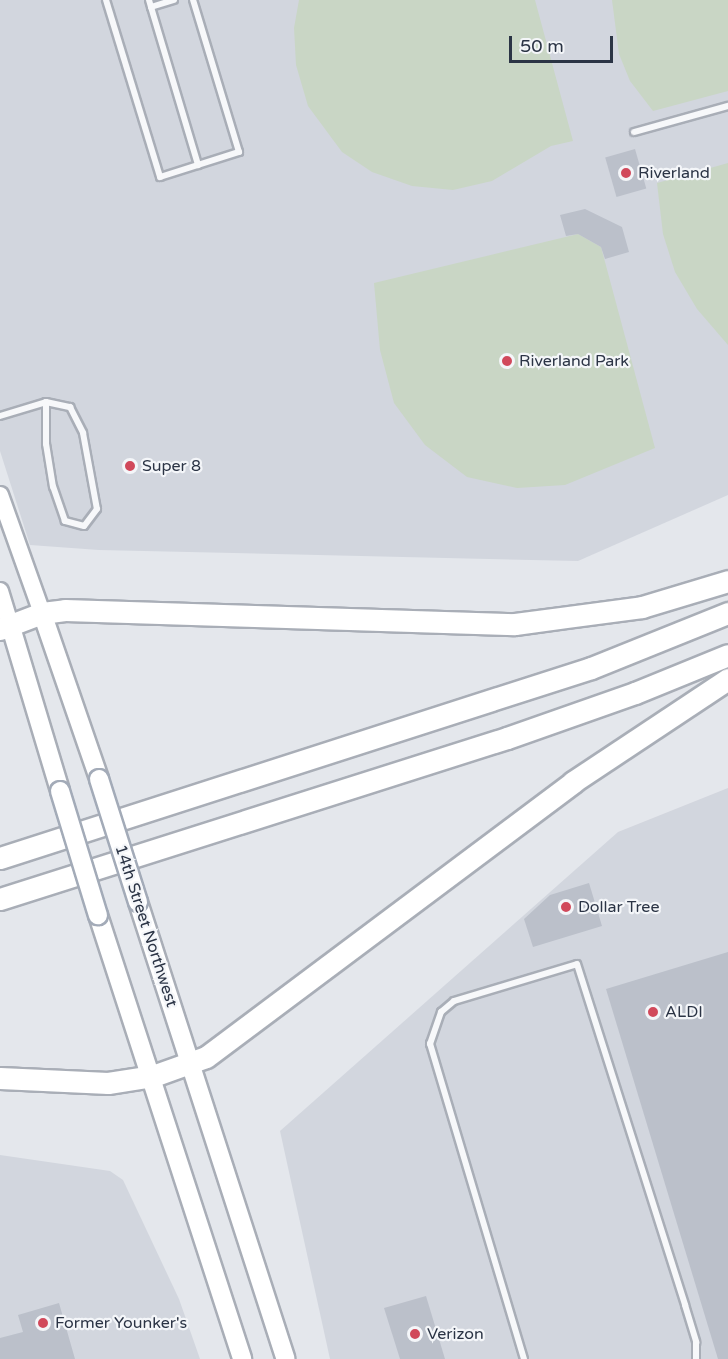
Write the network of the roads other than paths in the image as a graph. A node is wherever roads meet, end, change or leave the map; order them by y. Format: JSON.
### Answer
{"nodes":[{"id":1,"x":106,"y":0,"type":"edge"},
{"id":2,"x":174,"y":0,"type":"edge"},
{"id":3,"x":193,"y":0,"type":"edge"},
{"id":4,"x":150,"y":3,"type":"edge"},
{"id":5,"x":728,"y":106,"type":"edge"},
{"id":6,"x":634,"y":132,"type":"dead end"},
{"id":7,"x":198,"y":165,"type":"junction"},
{"id":8,"x":46,"y":402,"type":"junction"},
{"id":9,"x":0,"y":416,"type":"edge"},
{"id":10,"x":0,"y":495,"type":"edge"},
{"id":11,"x":728,"y":581,"type":"edge"},
{"id":12,"x":0,"y":591,"type":"edge"},
{"id":13,"x":728,"y":612,"type":"edge"},
{"id":14,"x":42,"y":613,"type":"junction"},
{"id":15,"x":5,"y":626,"type":"edge"},
{"id":16,"x":728,"y":654,"type":"edge"},
{"id":17,"x":728,"y":679,"type":"edge"},
{"id":18,"x":0,"y":858,"type":"edge"},
{"id":19,"x":0,"y":899,"type":"edge"},
{"id":20,"x":192,"y":1064,"type":"junction"},
{"id":21,"x":153,"y":1076,"type":"junction"},
{"id":22,"x":0,"y":1078,"type":"edge"},
{"id":23,"x":242,"y":1359,"type":"edge"},
{"id":24,"x":286,"y":1359,"type":"edge"},
{"id":25,"x":524,"y":1359,"type":"edge"},
{"id":26,"x":696,"y":1359,"type":"edge"}],
"edges":[{"from":1,"to":7,"type":"lane"},
{"from":2,"to":4,"type":"lane"},
{"from":3,"to":7,"type":"lane"},
{"from":4,"to":7,"type":"lane"},
{"from":5,"to":6,"type":"lane"},
{"from":8,"to":8,"type":"lane"},
{"from":8,"to":9,"type":"lane"},
{"from":10,"to":14,"type":"main road","name":"14th Street Northwest"},
{"from":11,"to":14,"type":"highway"},
{"from":12,"to":15,"type":"main road"},
{"from":13,"to":18,"type":"highway"},
{"from":14,"to":15,"type":"highway"},
{"from":14,"to":20,"type":"main road","name":"14th Street Northwest","bridge":true},
{"from":15,"to":21,"type":"main road","bridge":true},
{"from":16,"to":19,"type":"highway"},
{"from":17,"to":20,"type":"highway"},
{"from":20,"to":21,"type":"highway"},
{"from":20,"to":24,"type":"main road","name":"14th Street Northwest"},
{"from":21,"to":22,"type":"highway"},
{"from":21,"to":23,"type":"main road"},
{"from":25,"to":26,"type":"lane"}]}
